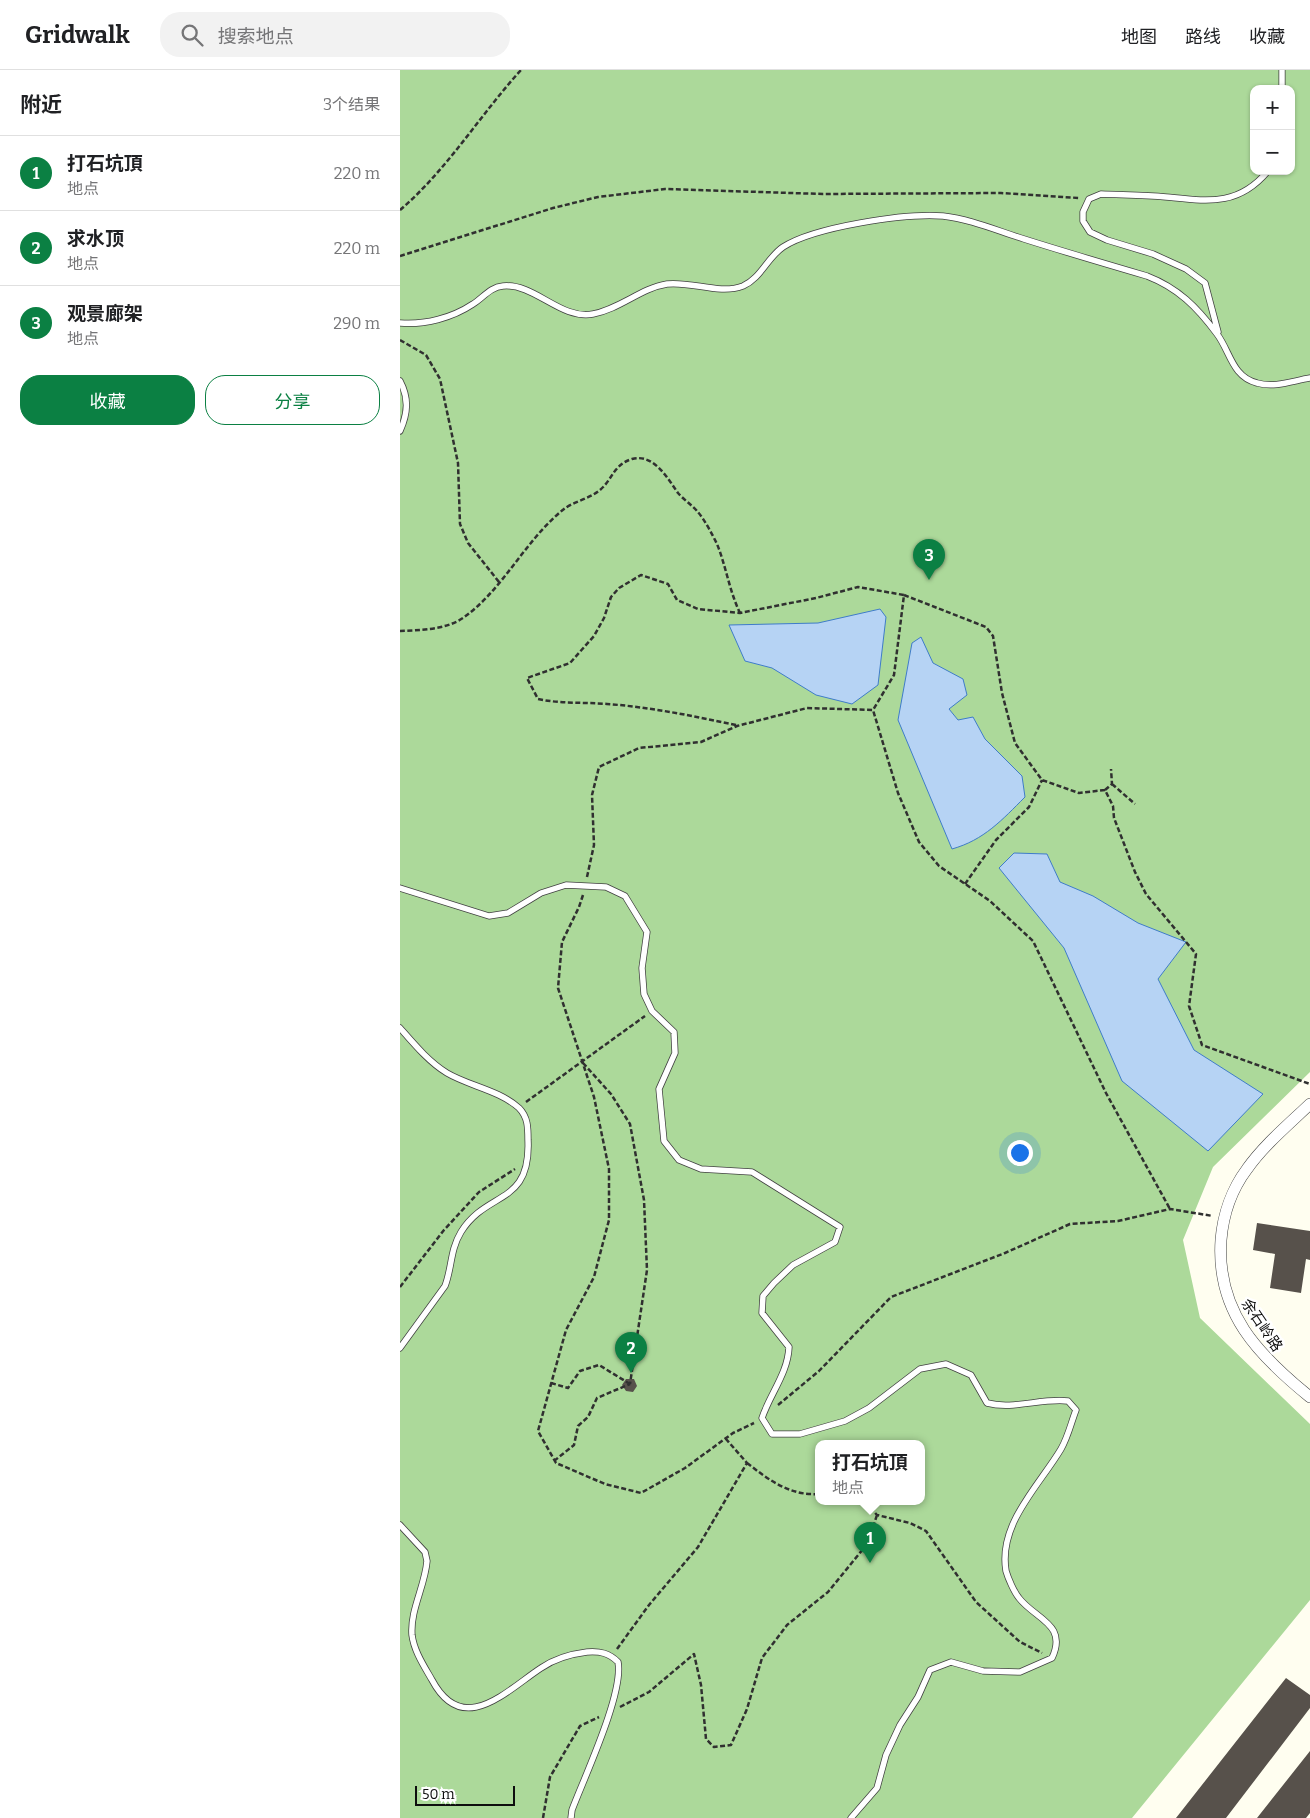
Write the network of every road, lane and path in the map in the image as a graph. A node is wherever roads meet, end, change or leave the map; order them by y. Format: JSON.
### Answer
{"nodes":[{"id":1,"x":521,"y":70,"type":"edge"},
{"id":2,"x":1282,"y":70,"type":"edge"},
{"id":3,"x":1282,"y":85,"type":"edge"},
{"id":4,"x":1265,"y":175,"type":"edge"},
{"id":5,"x":1089,"y":199,"type":"junction"},
{"id":6,"x":400,"y":210,"type":"edge"},
{"id":7,"x":400,"y":256,"type":"edge"},
{"id":8,"x":400,"y":323,"type":"edge"},
{"id":9,"x":1219,"y":336,"type":"junction"},
{"id":10,"x":400,"y":340,"type":"edge"},
{"id":11,"x":1310,"y":378,"type":"edge"},
{"id":12,"x":400,"y":381,"type":"edge"},
{"id":13,"x":400,"y":431,"type":"edge"},
{"id":14,"x":498,"y":582,"type":"junction"},
{"id":15,"x":904,"y":595,"type":"junction"},
{"id":16,"x":740,"y":613,"type":"junction"},
{"id":17,"x":400,"y":631,"type":"edge"},
{"id":18,"x":807,"y":708,"type":"dead end"},
{"id":19,"x":873,"y":710,"type":"junction"},
{"id":20,"x":737,"y":726,"type":"dead end"},
{"id":21,"x":1111,"y":769,"type":"dead end"},
{"id":22,"x":1042,"y":780,"type":"junction"},
{"id":23,"x":1112,"y":784,"type":"junction"},
{"id":24,"x":1105,"y":790,"type":"junction"},
{"id":25,"x":1135,"y":804,"type":"dead end"},
{"id":26,"x":965,"y":884,"type":"junction"},
{"id":27,"x":400,"y":888,"type":"edge"},
{"id":28,"x":652,"y":1011,"type":"junction"},
{"id":29,"x":400,"y":1028,"type":"edge"},
{"id":30,"x":582,"y":1062,"type":"junction"},
{"id":31,"x":1310,"y":1084,"type":"edge"},
{"id":32,"x":1310,"y":1104,"type":"edge"},
{"id":33,"x":518,"y":1108,"type":"junction"},
{"id":34,"x":1170,"y":1209,"type":"dead end"},
{"id":35,"x":400,"y":1348,"type":"edge"},
{"id":36,"x":551,"y":1383,"type":"dead end"},
{"id":37,"x":630,"y":1384,"type":"junction"},
{"id":38,"x":1310,"y":1396,"type":"edge"},
{"id":39,"x":726,"y":1439,"type":"dead end"},
{"id":40,"x":554,"y":1461,"type":"dead end"},
{"id":41,"x":747,"y":1463,"type":"junction"},
{"id":42,"x":815,"y":1494,"type":"edge"},
{"id":43,"x":868,"y":1505,"type":"edge"},
{"id":44,"x":877,"y":1514,"type":"junction"},
{"id":45,"x":400,"y":1525,"type":"edge"},
{"id":46,"x":612,"y":1656,"type":"junction"},
{"id":47,"x":1052,"y":1658,"type":"junction"},
{"id":48,"x":609,"y":1712,"type":"junction"},
{"id":49,"x":543,"y":1818,"type":"edge"},
{"id":50,"x":571,"y":1818,"type":"edge"},
{"id":51,"x":851,"y":1818,"type":"edge"}],
"edges":[{"from":1,"to":6,"type":"path"},
{"from":2,"to":3,"type":"lane"},
{"from":4,"to":5,"type":"lane"},
{"from":5,"to":7,"type":"path"},
{"from":5,"to":9,"type":"lane"},
{"from":8,"to":9,"type":"lane"},
{"from":9,"to":11,"type":"lane"},
{"from":10,"to":14,"type":"path"},
{"from":12,"to":13,"type":"lane"},
{"from":14,"to":16,"type":"path"},
{"from":14,"to":17,"type":"path"},
{"from":15,"to":16,"type":"path"},
{"from":15,"to":19,"type":"path"},
{"from":15,"to":22,"type":"path"},
{"from":16,"to":20,"type":"path"},
{"from":18,"to":19,"type":"path"},
{"from":19,"to":26,"type":"path"},
{"from":21,"to":23,"type":"path"},
{"from":22,"to":24,"type":"path"},
{"from":22,"to":26,"type":"path"},
{"from":23,"to":24,"type":"path"},
{"from":23,"to":25,"type":"path"},
{"from":24,"to":31,"type":"path"},
{"from":26,"to":34,"type":"path"},
{"from":27,"to":28,"type":"lane"},
{"from":28,"to":30,"type":"path"},
{"from":28,"to":47,"type":"lane"},
{"from":29,"to":33,"type":"lane"},
{"from":30,"to":33,"type":"path"},
{"from":30,"to":37,"type":"path"},
{"from":32,"to":38,"type":"street","name":"余石岭路"},
{"from":33,"to":35,"type":"lane"},
{"from":36,"to":37,"type":"path"},
{"from":37,"to":40,"type":"path"},
{"from":39,"to":41,"type":"path"},
{"from":41,"to":42,"type":"path"},
{"from":41,"to":46,"type":"path"},
{"from":43,"to":44,"type":"path"},
{"from":44,"to":47,"type":"path"},
{"from":44,"to":48,"type":"path"},
{"from":45,"to":46,"type":"lane"},
{"from":46,"to":48,"type":"lane"},
{"from":47,"to":51,"type":"lane"},
{"from":48,"to":49,"type":"path"},
{"from":48,"to":50,"type":"lane"}]}
